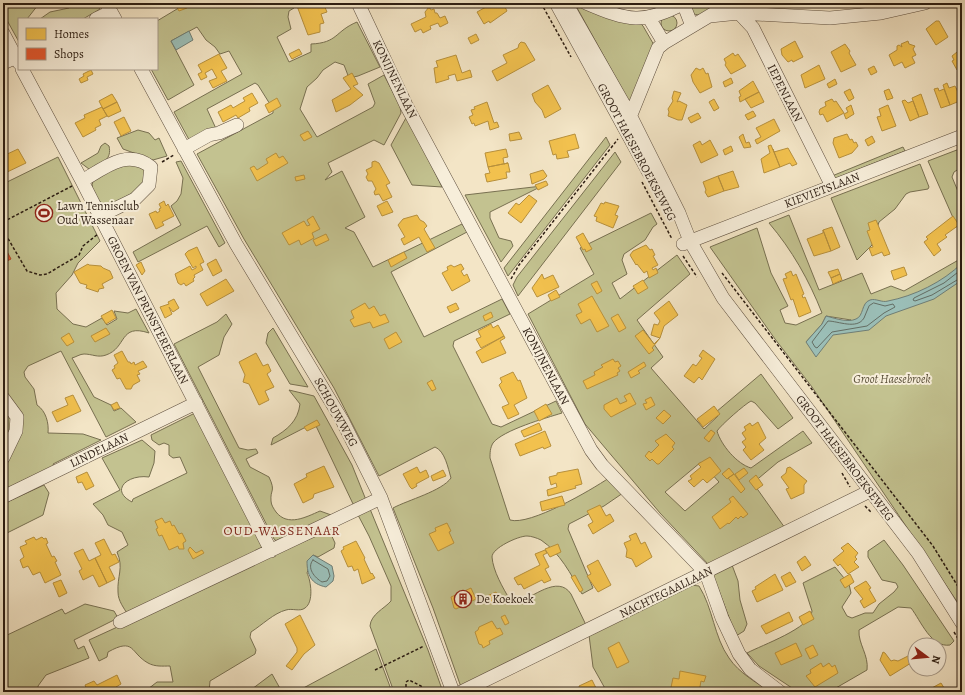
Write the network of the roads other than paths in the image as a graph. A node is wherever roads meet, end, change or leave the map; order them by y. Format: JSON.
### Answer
{"nodes":[{"id":1,"x":358,"y":3,"type":"edge"},
{"id":2,"x":556,"y":3,"type":"edge"},
{"id":3,"x":566,"y":3,"type":"edge"},
{"id":4,"x":586,"y":3,"type":"edge"},
{"id":5,"x":684,"y":3,"type":"edge"},
{"id":6,"x":925,"y":3,"type":"edge"},
{"id":7,"x":737,"y":6,"type":"edge"},
{"id":8,"x":111,"y":11,"type":"edge"},
{"id":9,"x":98,"y":18,"type":"edge"},
{"id":10,"x":649,"y":18,"type":"junction"},
{"id":11,"x":692,"y":26,"type":"junction"},
{"id":12,"x":3,"y":33,"type":"edge"},
{"id":13,"x":664,"y":43,"type":"junction"},
{"id":14,"x":18,"y":59,"type":"edge"},
{"id":15,"x":3,"y":63,"type":"edge"},
{"id":16,"x":22,"y":70,"type":"edge"},
{"id":17,"x":142,"y":70,"type":"edge"},
{"id":18,"x":628,"y":122,"type":"junction"},
{"id":19,"x":237,"y":125,"type":"dead end"},
{"id":20,"x":962,"y":136,"type":"edge"},
{"id":21,"x":184,"y":149,"type":"junction"},
{"id":22,"x":77,"y":183,"type":"junction"},
{"id":23,"x":832,"y":186,"type":"junction"},
{"id":24,"x":100,"y":216,"type":"junction"},
{"id":25,"x":682,"y":242,"type":"junction"},
{"id":26,"x":3,"y":398,"type":"edge"},
{"id":27,"x":196,"y":403,"type":"junction"},
{"id":28,"x":3,"y":458,"type":"edge"},
{"id":29,"x":864,"y":494,"type":"junction"},
{"id":30,"x":3,"y":497,"type":"edge"},
{"id":31,"x":381,"y":498,"type":"junction"},
{"id":32,"x":271,"y":551,"type":"junction"},
{"id":33,"x":706,"y":573,"type":"junction"},
{"id":34,"x":120,"y":622,"type":"dead end"},
{"id":35,"x":958,"y":628,"type":"edge"},
{"id":36,"x":453,"y":692,"type":"edge"},
{"id":37,"x":462,"y":692,"type":"edge"},
{"id":38,"x":780,"y":692,"type":"edge"}],
"edges":[{"from":1,"to":33,"type":"street","name":"KONIJNENLAAN"},
{"from":2,"to":18,"type":"street","name":"GROOT HAESEBROEKSEWEG"},
{"from":3,"to":18,"type":"street","name":"GROOT HAESEBROEKSEWEG"},
{"from":4,"to":10,"type":"street"},
{"from":5,"to":10,"type":"street"},
{"from":5,"to":11,"type":"street"},
{"from":6,"to":7,"type":"street"},
{"from":7,"to":11,"type":"street"},
{"from":7,"to":23,"type":"street","name":"IEPENLAAN"},
{"from":8,"to":9,"type":"street"},
{"from":10,"to":13,"type":"street"},
{"from":11,"to":13,"type":"street"},
{"from":12,"to":14,"type":"street"},
{"from":13,"to":18,"type":"street"},
{"from":14,"to":15,"type":"street"},
{"from":16,"to":22,"type":"street","name":"GROEN VAN PRINSTERERLAAN"},
{"from":17,"to":21,"type":"street","name":"SCHOUWWEG"},
{"from":18,"to":25,"type":"street","name":"GROOT HAESEBROEKSEWEG"},
{"from":19,"to":21,"type":"street"},
{"from":20,"to":23,"type":"street","name":"KIEVIETSLAAN"},
{"from":21,"to":31,"type":"street","name":"SCHOUWWEG"},
{"from":22,"to":24,"type":"street","name":"GROEN VAN PRINSTERERLAAN"},
{"from":22,"to":24,"type":"street"},
{"from":23,"to":25,"type":"street","name":"KIEVIETSLAAN"},
{"from":24,"to":27,"type":"street","name":"GROEN VAN PRINSTERERLAAN"},
{"from":25,"to":29,"type":"street","name":"GROOT HAESEBROEKSEWEG"},
{"from":26,"to":28,"type":"street"},
{"from":27,"to":30,"type":"street","name":"LINDELAAN"},
{"from":27,"to":32,"type":"street","name":"GROEN VAN PRINSTERERLAAN"},
{"from":29,"to":33,"type":"street","name":"NACHTEGAALLAAN"},
{"from":29,"to":35,"type":"street","name":"GROOT HAESEBROEKSEWEG"},
{"from":31,"to":32,"type":"street"},
{"from":31,"to":36,"type":"street","name":"SCHOUWWEG"},
{"from":32,"to":34,"type":"street"},
{"from":33,"to":37,"type":"street","name":"NACHTEGAALLAAN"},
{"from":33,"to":38,"type":"street","name":"KONIJNENLAAN"}]}
